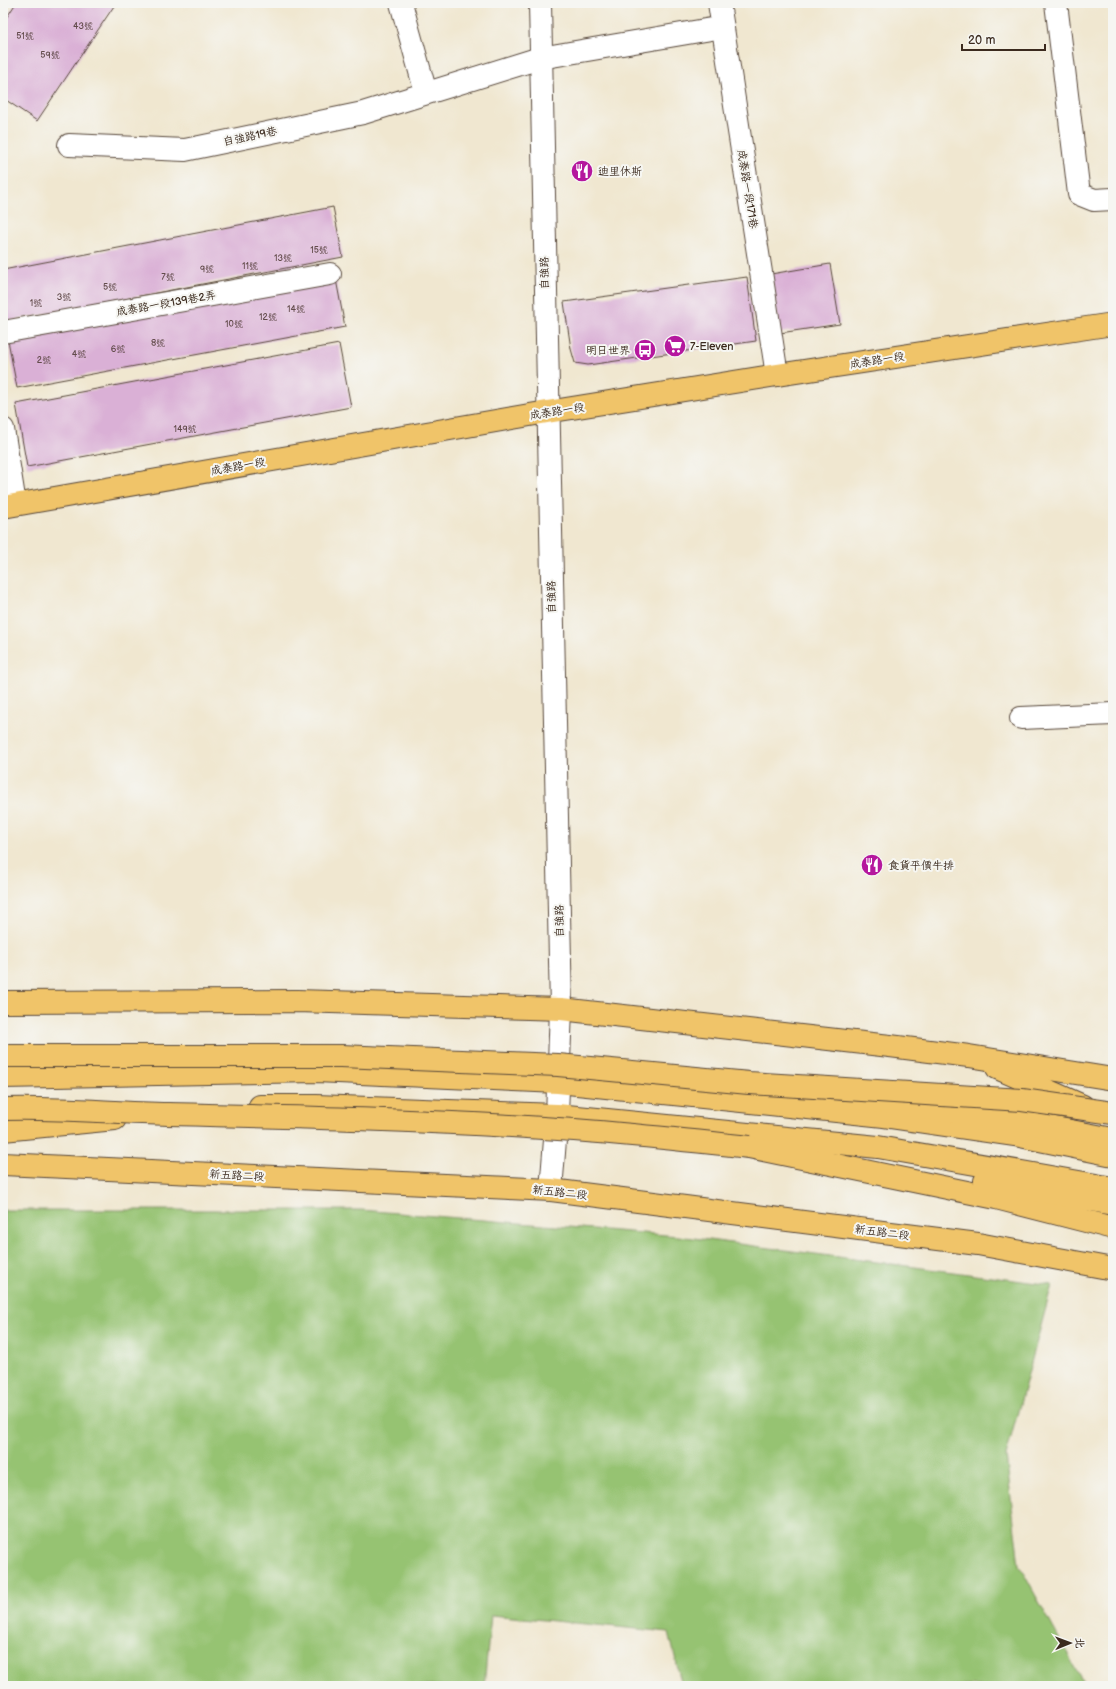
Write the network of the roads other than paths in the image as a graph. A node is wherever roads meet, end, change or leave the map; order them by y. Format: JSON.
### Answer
{"nodes":[{"id":1,"x":400,"y":3,"type":"edge"},
{"id":2,"x":540,"y":3,"type":"edge"},
{"id":3,"x":719,"y":3,"type":"edge"},
{"id":4,"x":1056,"y":3,"type":"edge"},
{"id":5,"x":723,"y":27,"type":"junction"},
{"id":6,"x":540,"y":58,"type":"junction"},
{"id":7,"x":426,"y":93,"type":"junction"},
{"id":8,"x":69,"y":145,"type":"dead end"},
{"id":9,"x":1113,"y":200,"type":"edge"},
{"id":10,"x":330,"y":274,"type":"dead end"},
{"id":11,"x":1113,"y":324,"type":"edge"},
{"id":12,"x":3,"y":332,"type":"edge"},
{"id":13,"x":776,"y":375,"type":"junction"},
{"id":14,"x":547,"y":412,"type":"junction"},
{"id":15,"x":3,"y":429,"type":"edge"},
{"id":16,"x":9,"y":506,"type":"edge"},
{"id":17,"x":1113,"y":714,"type":"edge"},
{"id":18,"x":1020,"y":718,"type":"dead end"},
{"id":19,"x":3,"y":1002,"type":"edge"},
{"id":20,"x":561,"y":1009,"type":"junction"},
{"id":21,"x":3,"y":1056,"type":"edge"},
{"id":22,"x":969,"y":1056,"type":"junction"},
{"id":23,"x":3,"y":1077,"type":"edge"},
{"id":24,"x":1113,"y":1079,"type":"edge"},
{"id":25,"x":558,"y":1082,"type":"junction"},
{"id":26,"x":749,"y":1083,"type":"junction"},
{"id":27,"x":3,"y":1109,"type":"edge"},
{"id":28,"x":1113,"y":1113,"type":"edge"},
{"id":29,"x":166,"y":1114,"type":"junction"},
{"id":30,"x":557,"y":1115,"type":"junction"},
{"id":31,"x":1113,"y":1119,"type":"edge"},
{"id":32,"x":3,"y":1130,"type":"edge"},
{"id":33,"x":1113,"y":1139,"type":"edge"},
{"id":34,"x":749,"y":1146,"type":"junction"},
{"id":35,"x":1113,"y":1155,"type":"edge"},
{"id":36,"x":3,"y":1164,"type":"edge"},
{"id":37,"x":1113,"y":1188,"type":"edge"},
{"id":38,"x":551,"y":1190,"type":"junction"},
{"id":39,"x":1113,"y":1204,"type":"edge"},
{"id":40,"x":1113,"y":1228,"type":"edge"},
{"id":41,"x":1113,"y":1269,"type":"edge"}],
"edges":[{"from":1,"to":7,"type":"street"},
{"from":2,"to":6,"type":"street","name":"自強路"},
{"from":3,"to":5,"type":"street","name":"成泰路一段171巷"},
{"from":4,"to":9,"type":"street"},
{"from":5,"to":6,"type":"street","name":"自強路19巷"},
{"from":5,"to":13,"type":"street","name":"成泰路一段171巷"},
{"from":6,"to":7,"type":"street","name":"自強路19巷"},
{"from":6,"to":14,"type":"street","name":"自強路"},
{"from":7,"to":8,"type":"street","name":"自強路19巷"},
{"from":10,"to":12,"type":"street","name":"成泰路一段139巷2弄"},
{"from":11,"to":13,"type":"main road","name":"成泰路一段"},
{"from":13,"to":14,"type":"main road","name":"成泰路一段"},
{"from":14,"to":16,"type":"main road","name":"成泰路一段"},
{"from":14,"to":20,"type":"street","name":"自強路"},
{"from":15,"to":16,"type":"street"},
{"from":17,"to":18,"type":"street"},
{"from":19,"to":20,"type":"main road"},
{"from":20,"to":22,"type":"main road"},
{"from":20,"to":25,"type":"street","name":"自強路"},
{"from":21,"to":26,"type":"main road","bridge":true},
{"from":22,"to":24,"type":"main road"},
{"from":22,"to":31,"type":"main road"},
{"from":23,"to":25,"type":"main road"},
{"from":25,"to":30,"type":"street","name":"自強路"},
{"from":25,"to":35,"type":"main road"},
{"from":26,"to":28,"type":"main road","bridge":true},
{"from":26,"to":33,"type":"main road","bridge":true},
{"from":27,"to":29,"type":"main road","bridge":true},
{"from":27,"to":30,"type":"main road"},
{"from":29,"to":32,"type":"main road","bridge":true},
{"from":29,"to":34,"type":"main road","bridge":true},
{"from":30,"to":37,"type":"main road"},
{"from":30,"to":38,"type":"street","name":"自強路"},
{"from":34,"to":39,"type":"main road"},
{"from":34,"to":40,"type":"main road"},
{"from":36,"to":38,"type":"main road","name":"新五路二段"},
{"from":38,"to":41,"type":"main road","name":"新五路二段"}]}
